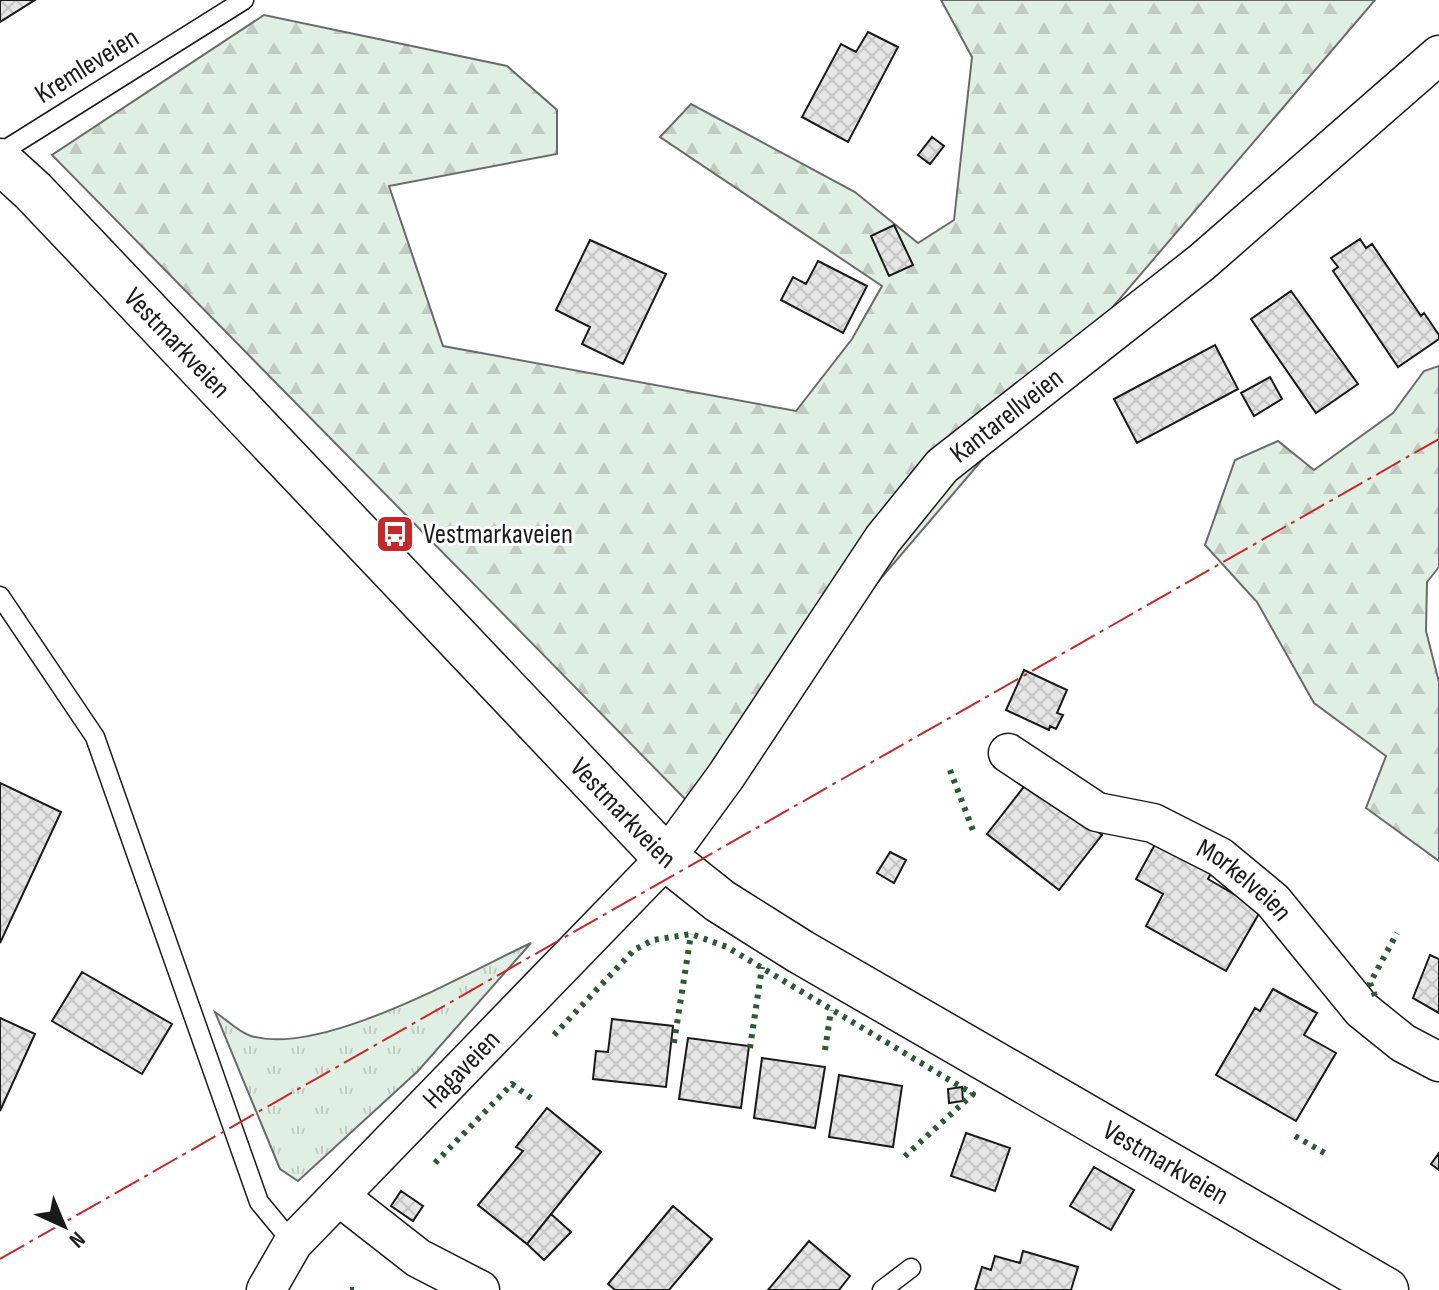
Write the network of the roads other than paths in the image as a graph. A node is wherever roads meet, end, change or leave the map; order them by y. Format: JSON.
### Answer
{"nodes":[{"id":1,"x":244,"y":0,"type":"edge"},
{"id":2,"x":1439,"y":55,"type":"edge"},
{"id":3,"x":0,"y":153,"type":"edge"},
{"id":4,"x":0,"y":161,"type":"edge"},
{"id":5,"x":0,"y":596,"type":"edge"},
{"id":6,"x":1008,"y":753,"type":"dead end"},
{"id":7,"x":666,"y":858,"type":"junction"},
{"id":8,"x":1439,"y":1062,"type":"edge"},
{"id":9,"x":340,"y":1197,"type":"junction"},
{"id":10,"x":293,"y":1243,"type":"junction"},
{"id":11,"x":911,"y":1268,"type":"dead end"},
{"id":12,"x":266,"y":1290,"type":"edge"},
{"id":13,"x":480,"y":1290,"type":"edge"},
{"id":14,"x":882,"y":1290,"type":"edge"},
{"id":15,"x":1386,"y":1290,"type":"edge"}],
"edges":[{"from":1,"to":3,"type":"lane","name":"Kremleveien"},
{"from":2,"to":7,"type":"street","name":"Kantarellveien"},
{"from":4,"to":7,"type":"street","name":"Vestmarkveien"},
{"from":5,"to":10,"type":"lane"},
{"from":6,"to":8,"type":"street","name":"Morkelveien"},
{"from":7,"to":9,"type":"street","name":"Hagaveien"},
{"from":7,"to":15,"type":"street","name":"Vestmarkveien"},
{"from":9,"to":10,"type":"street","name":"Hagaveien"},
{"from":9,"to":13,"type":"street"},
{"from":10,"to":12,"type":"street","name":"Hagaveien"},
{"from":11,"to":14,"type":"lane"}]}
